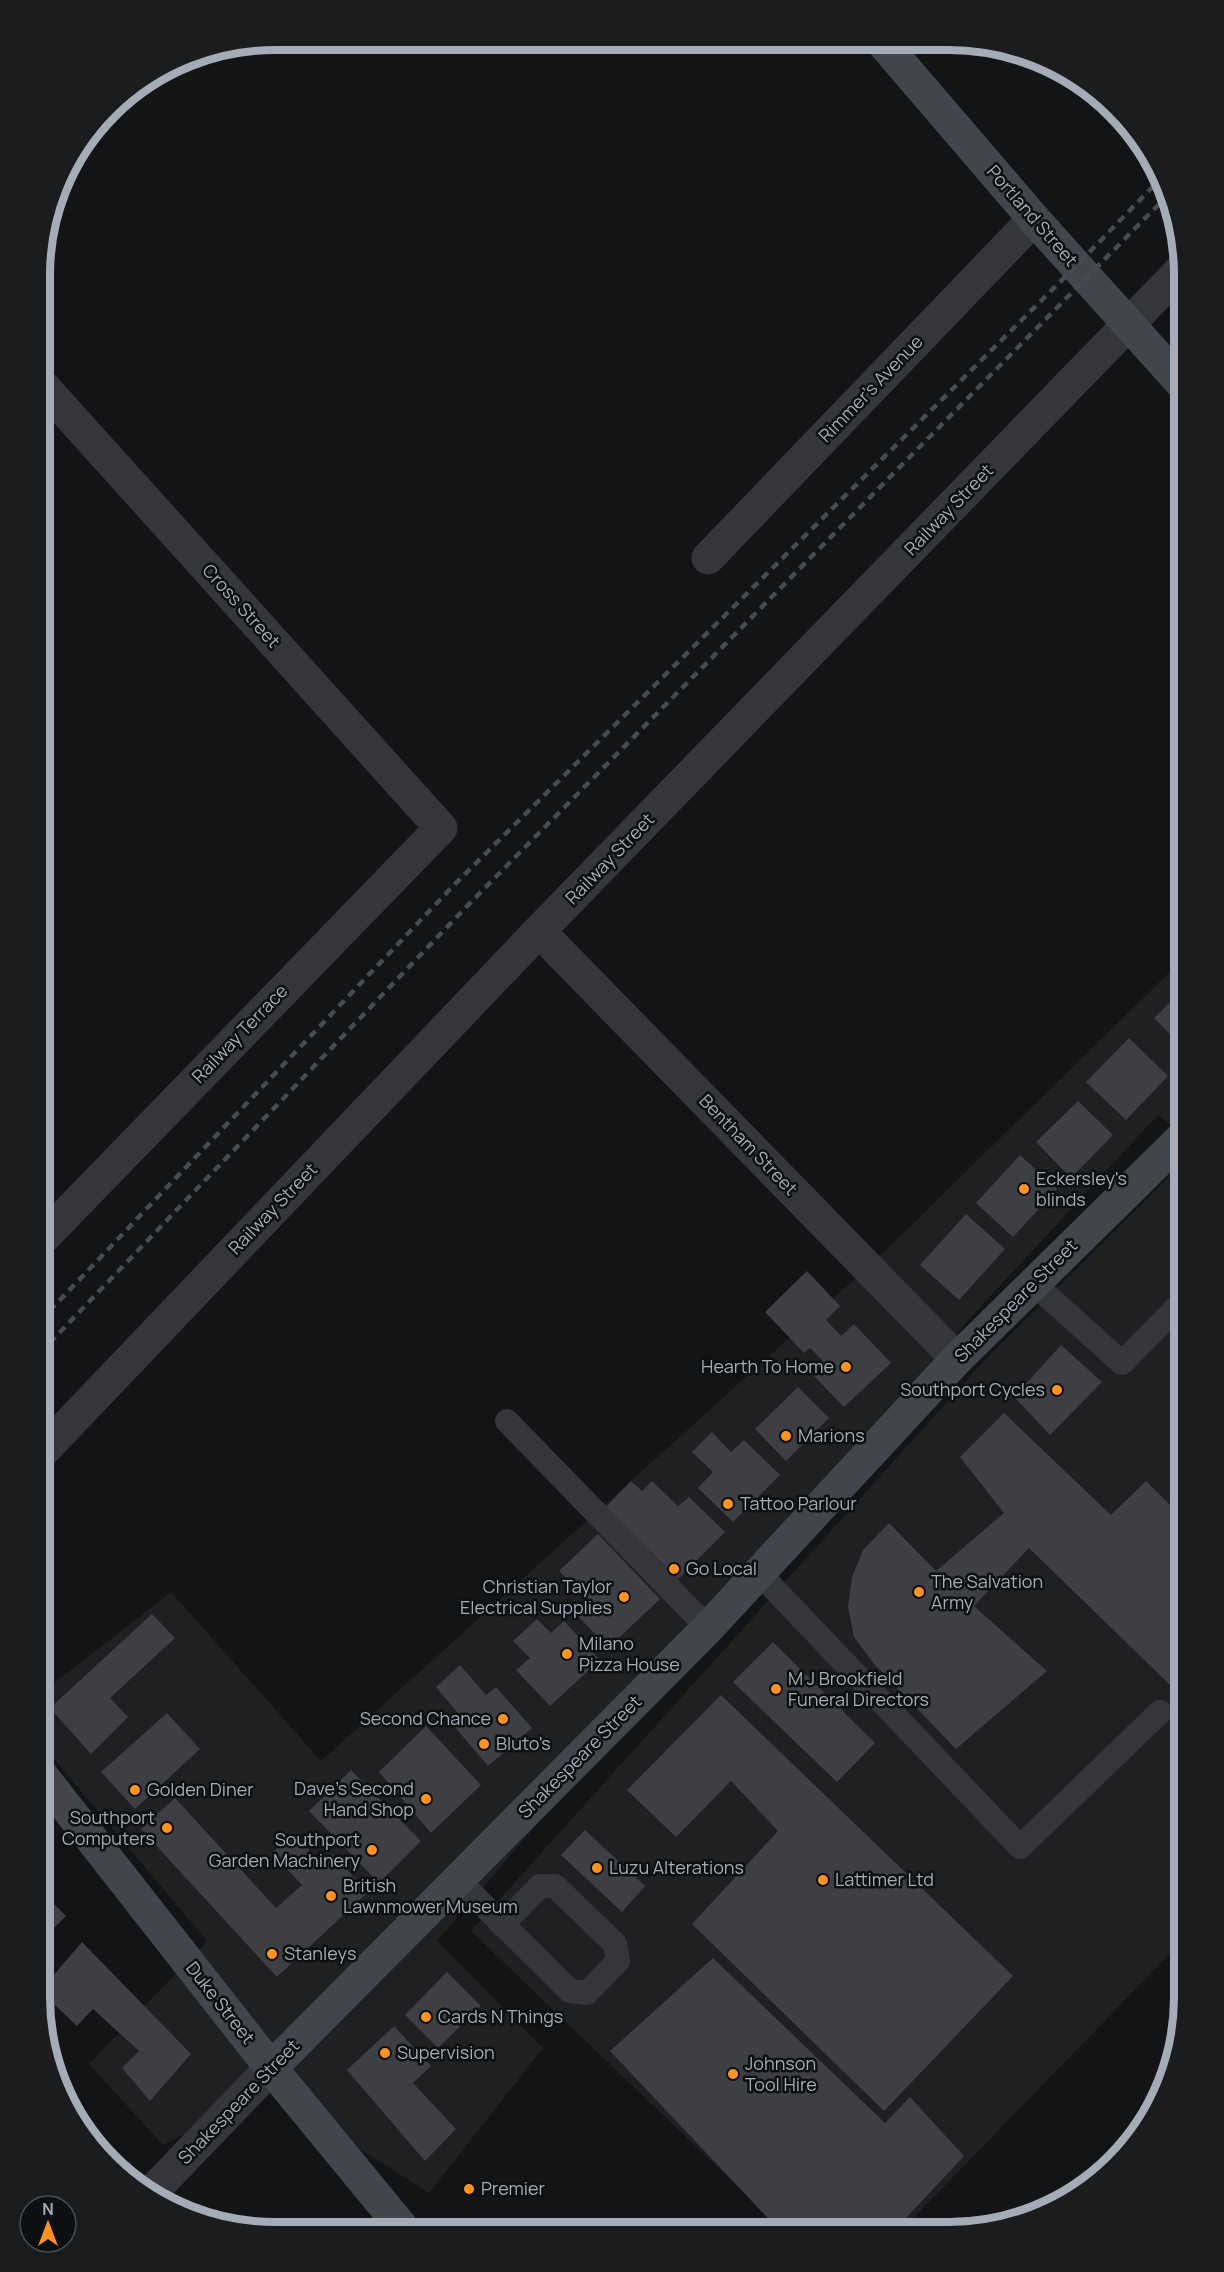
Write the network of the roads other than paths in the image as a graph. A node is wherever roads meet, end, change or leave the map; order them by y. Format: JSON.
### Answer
{"nodes":[{"id":1,"x":889,"y":50,"type":"edge"},
{"id":2,"x":1034,"y":219,"type":"junction"},
{"id":3,"x":1174,"y":277,"type":"edge"},
{"id":4,"x":1128,"y":325,"type":"junction"},
{"id":5,"x":1174,"y":375,"type":"edge"},
{"id":6,"x":50,"y":394,"type":"edge"},
{"id":7,"x":708,"y":558,"type":"dead end"},
{"id":8,"x":441,"y":828,"type":"joint"},
{"id":9,"x":539,"y":932,"type":"junction"},
{"id":10,"x":1174,"y":1146,"type":"edge"},
{"id":11,"x":50,"y":1231,"type":"edge"},
{"id":12,"x":1033,"y":1283,"type":"junction"},
{"id":13,"x":1174,"y":1310,"type":"edge"},
{"id":14,"x":957,"y":1359,"type":"junction"},
{"id":15,"x":507,"y":1421,"type":"dead end"},
{"id":16,"x":50,"y":1444,"type":"edge"},
{"id":17,"x":759,"y":1573,"type":"junction"},
{"id":18,"x":708,"y":1628,"type":"junction"},
{"id":19,"x":1160,"y":1712,"type":"dead end"},
{"id":20,"x":50,"y":1786,"type":"edge"},
{"id":21,"x":458,"y":1880,"type":"junction"},
{"id":22,"x":502,"y":1925,"type":"junction"},
{"id":23,"x":271,"y":2068,"type":"junction"},
{"id":24,"x":155,"y":2188,"type":"edge"},
{"id":25,"x":398,"y":2222,"type":"edge"}],
"edges":[{"from":1,"to":2,"type":"street","name":"Portland Street"},
{"from":2,"to":4,"type":"street","name":"Portland Street"},
{"from":2,"to":7,"type":"street","name":"Rimmer's Avenue"},
{"from":3,"to":4,"type":"street","name":"Railway Street"},
{"from":4,"to":5,"type":"street","name":"Portland Street"},
{"from":4,"to":9,"type":"street","name":"Railway Street"},
{"from":6,"to":8,"type":"street","name":"Cross Street"},
{"from":8,"to":11,"type":"street","name":"Railway Terrace"},
{"from":9,"to":14,"type":"street","name":"Bentham Street"},
{"from":9,"to":16,"type":"street","name":"Railway Street"},
{"from":10,"to":12,"type":"street","name":"Shakespeare Street"},
{"from":12,"to":13,"type":"lane"},
{"from":12,"to":14,"type":"street","name":"Shakespeare Street"},
{"from":14,"to":17,"type":"street","name":"Shakespeare Street"},
{"from":15,"to":18,"type":"lane"},
{"from":17,"to":18,"type":"street","name":"Shakespeare Street"},
{"from":17,"to":19,"type":"lane"},
{"from":18,"to":21,"type":"street","name":"Shakespeare Street"},
{"from":20,"to":23,"type":"street","name":"Duke Street"},
{"from":21,"to":22,"type":"lane"},
{"from":21,"to":23,"type":"street","name":"Shakespeare Street"},
{"from":22,"to":22,"type":"lane"},
{"from":23,"to":24,"type":"street","name":"Shakespeare Street"},
{"from":23,"to":25,"type":"street","name":"Duke Street"}]}
